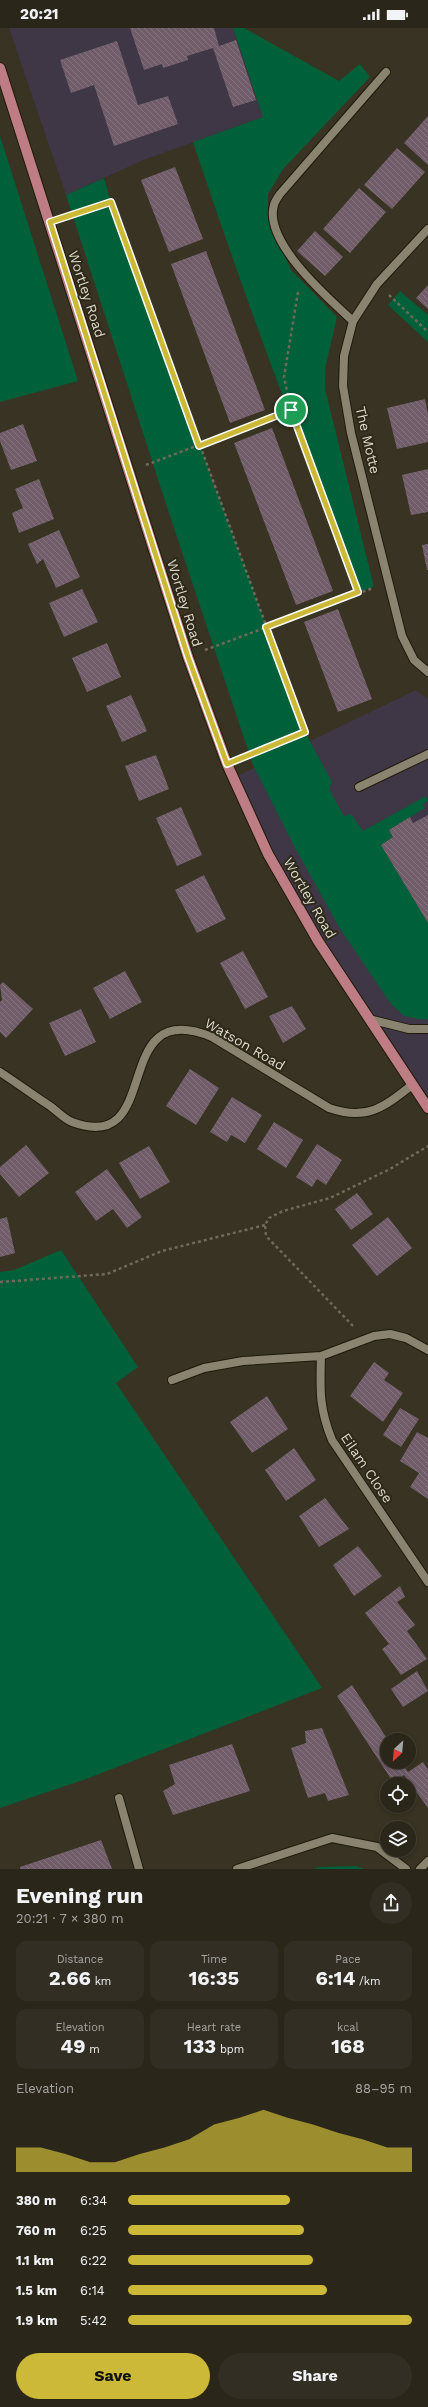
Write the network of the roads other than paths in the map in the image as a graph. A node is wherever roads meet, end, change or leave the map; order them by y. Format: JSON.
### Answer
{"nodes":[{"id":1,"x":0,"y":68,"type":"edge"},
{"id":2,"x":386,"y":72,"type":"dead end"},
{"id":3,"x":428,"y":229,"type":"edge"},
{"id":4,"x":353,"y":321,"type":"junction"},
{"id":5,"x":428,"y":672,"type":"edge"},
{"id":6,"x":428,"y":754,"type":"edge"},
{"id":7,"x":359,"y":787,"type":"dead end"},
{"id":8,"x":369,"y":1019,"type":"junction"},
{"id":9,"x":428,"y":1029,"type":"edge"},
{"id":10,"x":0,"y":1072,"type":"edge"},
{"id":11,"x":412,"y":1085,"type":"junction"},
{"id":12,"x":428,"y":1108,"type":"edge"},
{"id":13,"x":428,"y":1350,"type":"edge"},
{"id":14,"x":321,"y":1356,"type":"junction"},
{"id":15,"x":172,"y":1380,"type":"dead end"},
{"id":16,"x":428,"y":1582,"type":"edge"},
{"id":17,"x":119,"y":1798,"type":"dead end"},
{"id":18,"x":428,"y":1861,"type":"edge"},
{"id":19,"x":139,"y":1869,"type":"edge"},
{"id":20,"x":237,"y":1869,"type":"edge"},
{"id":21,"x":406,"y":1869,"type":"edge"},
{"id":22,"x":420,"y":1869,"type":"edge"}],
"edges":[{"from":1,"to":8,"type":"main road","name":"Wortley Road"},
{"from":2,"to":4,"type":"street"},
{"from":3,"to":4,"type":"street","name":"The Motte"},
{"from":4,"to":5,"type":"street","name":"The Motte"},
{"from":6,"to":7,"type":"street"},
{"from":8,"to":9,"type":"street"},
{"from":8,"to":11,"type":"main road","name":"Wortley Road"},
{"from":10,"to":11,"type":"street","name":"Watson Road"},
{"from":11,"to":12,"type":"main road","name":"Wortley Road"},
{"from":13,"to":14,"type":"street"},
{"from":14,"to":15,"type":"street"},
{"from":14,"to":16,"type":"street","name":"Eilam Close"},
{"from":17,"to":19,"type":"street"},
{"from":18,"to":22,"type":"street"},
{"from":20,"to":21,"type":"street"}]}
